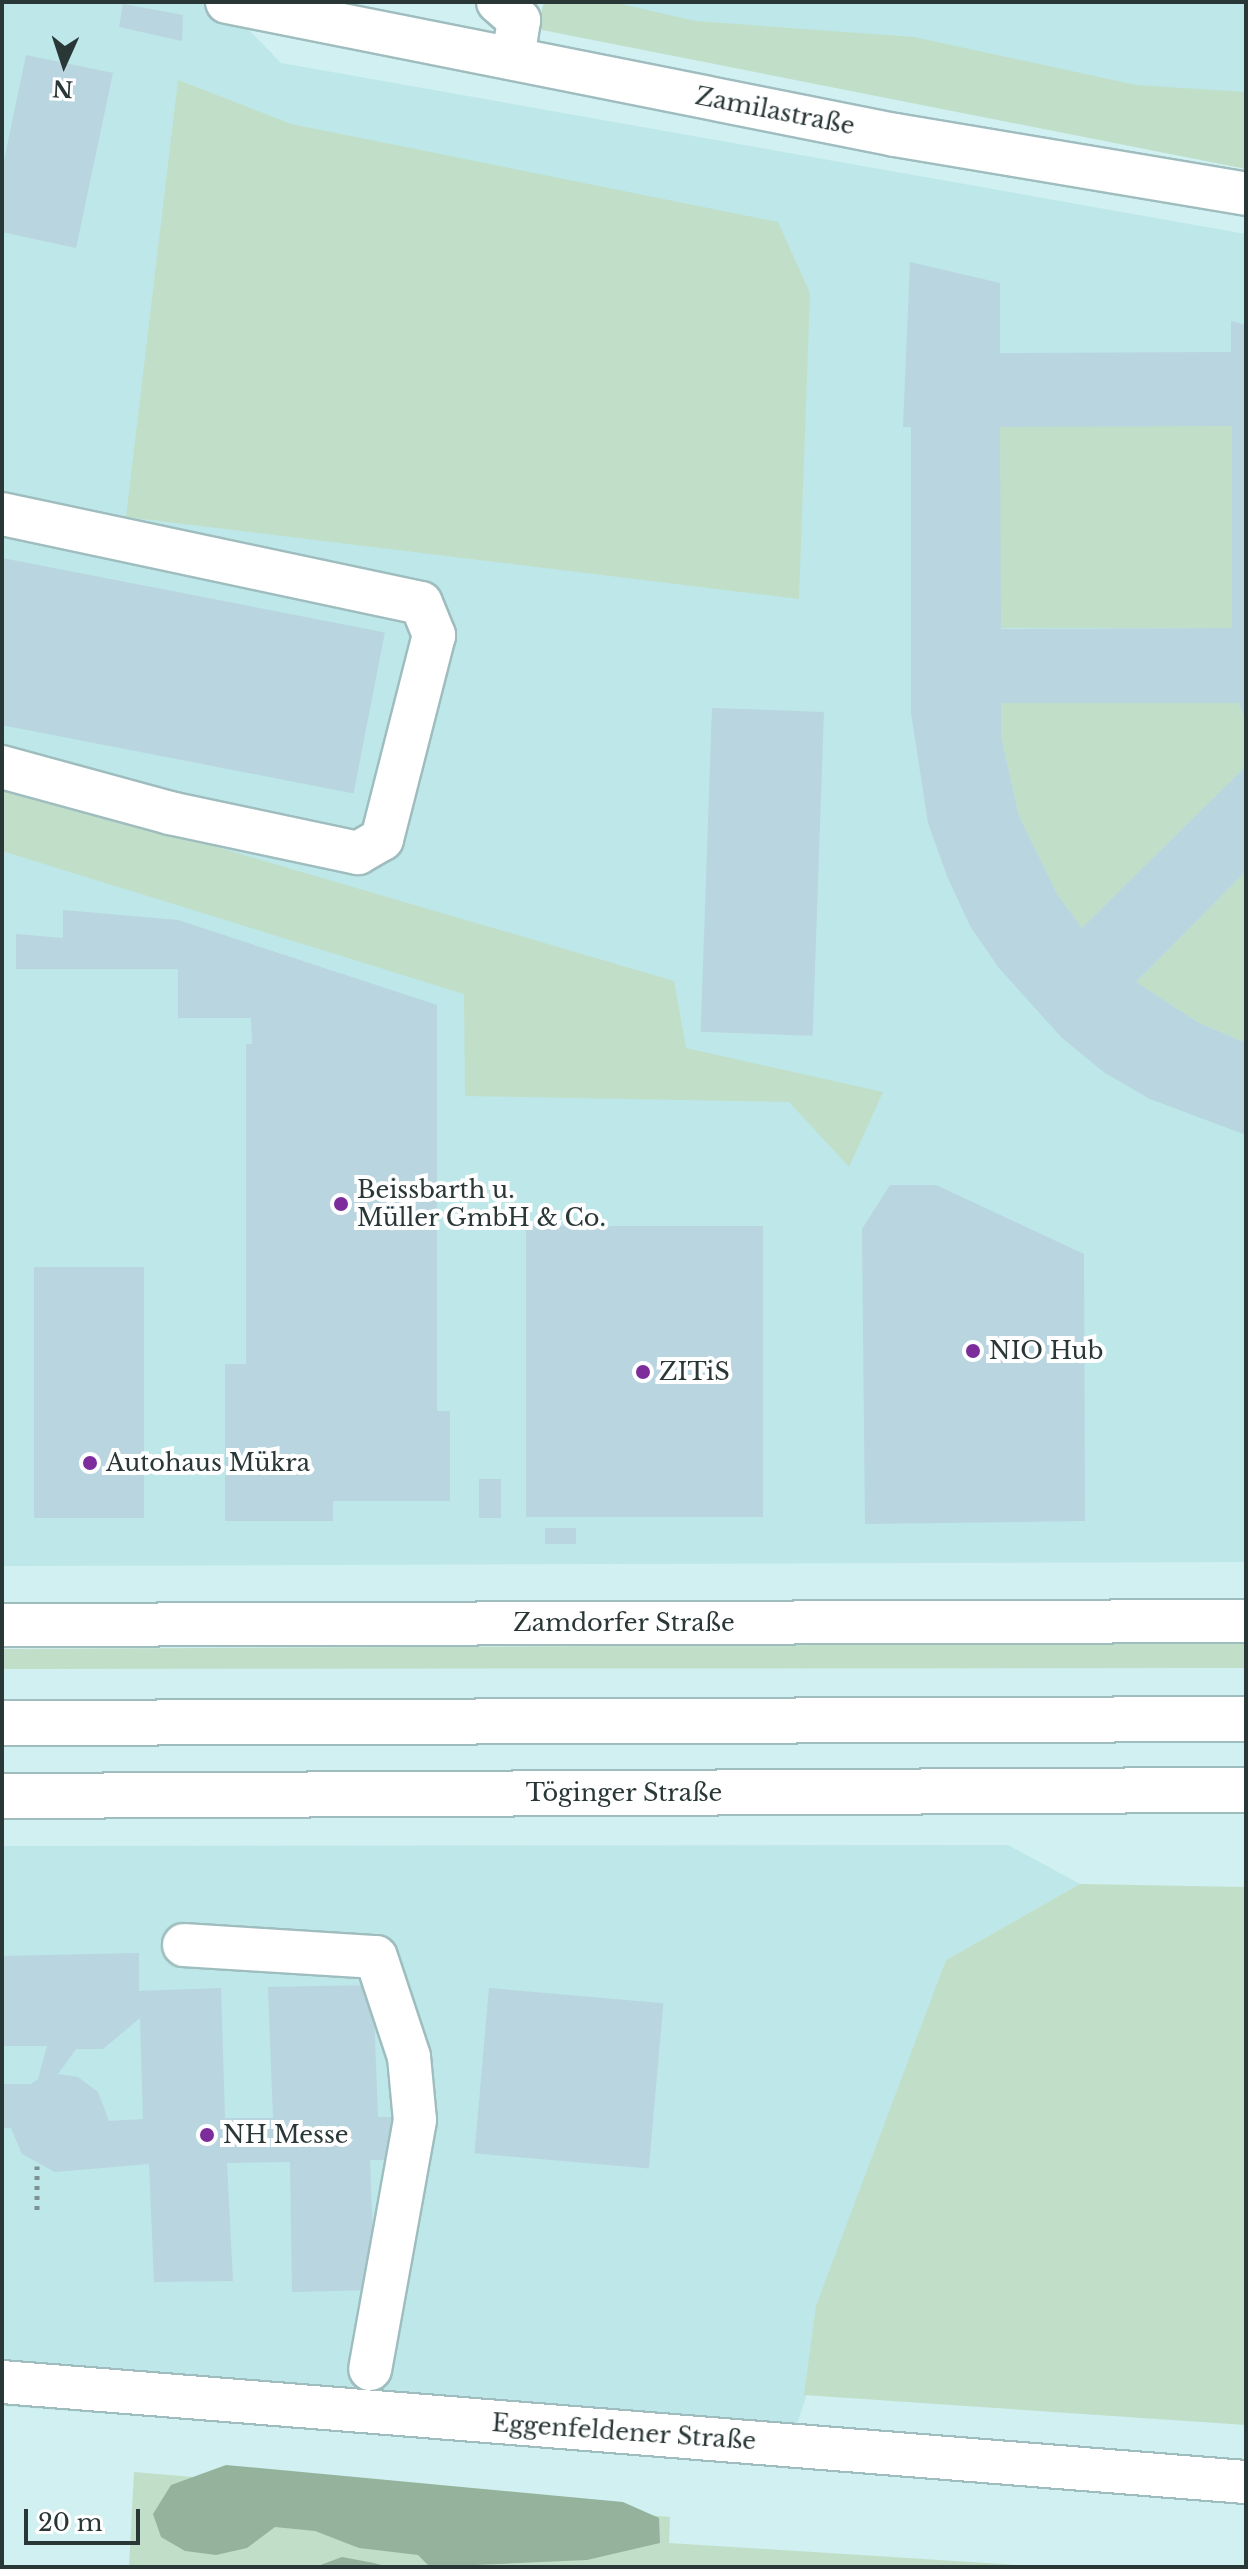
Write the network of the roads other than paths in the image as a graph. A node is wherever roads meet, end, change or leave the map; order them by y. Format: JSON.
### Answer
{"nodes":[{"id":1,"x":227,"y":2,"type":"edge"},
{"id":2,"x":498,"y":2,"type":"edge"},
{"id":3,"x":513,"y":58,"type":"junction"},
{"id":4,"x":1246,"y":194,"type":"edge"},
{"id":5,"x":2,"y":514,"type":"edge"},
{"id":6,"x":2,"y":767,"type":"edge"},
{"id":7,"x":1246,"y":1621,"type":"edge"},
{"id":8,"x":2,"y":1625,"type":"edge"},
{"id":9,"x":1246,"y":1719,"type":"edge"},
{"id":10,"x":2,"y":1723,"type":"edge"},
{"id":11,"x":1246,"y":1790,"type":"edge"},
{"id":12,"x":2,"y":1796,"type":"edge"},
{"id":13,"x":184,"y":1945,"type":"dead end"},
{"id":14,"x":370,"y":2369,"type":"dead end"},
{"id":15,"x":2,"y":2382,"type":"edge"},
{"id":16,"x":1246,"y":2482,"type":"edge"}],
"edges":[{"from":1,"to":3,"type":"street","name":"Zamilastraße"},
{"from":2,"to":3,"type":"street"},
{"from":3,"to":4,"type":"street","name":"Zamilastraße"},
{"from":5,"to":6,"type":"street"},
{"from":7,"to":8,"type":"street","name":"Zamdorfer Straße"},
{"from":9,"to":10,"type":"highway"},
{"from":11,"to":12,"type":"highway","name":"Töginger Straße"},
{"from":13,"to":14,"type":"street"},
{"from":15,"to":16,"type":"street","name":"Eggenfeldener Straße"}]}
